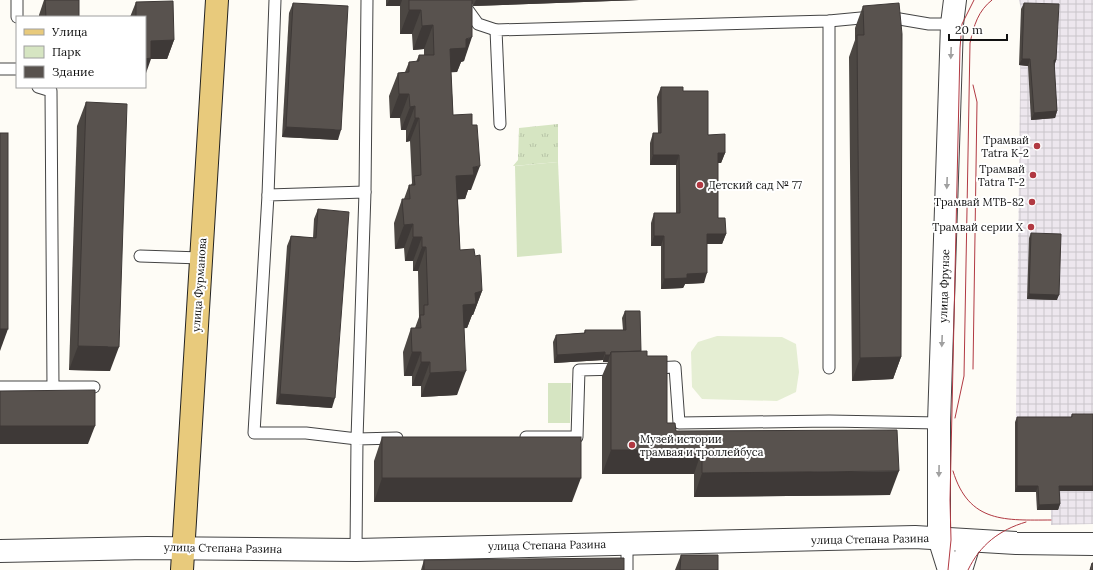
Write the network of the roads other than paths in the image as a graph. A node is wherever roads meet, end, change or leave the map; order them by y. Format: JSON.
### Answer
{"nodes":[{"id":1,"x":17,"y":0,"type":"edge"},
{"id":2,"x":217,"y":0,"type":"edge"},
{"id":3,"x":275,"y":0,"type":"edge"},
{"id":4,"x":368,"y":0,"type":"edge"},
{"id":5,"x":955,"y":0,"type":"edge"},
{"id":6,"x":465,"y":6,"type":"edge"},
{"id":7,"x":17,"y":16,"type":"edge"},
{"id":8,"x":829,"y":21,"type":"junction"},
{"id":9,"x":952,"y":24,"type":"junction"},
{"id":10,"x":496,"y":30,"type":"junction"},
{"id":11,"x":16,"y":69,"type":"edge"},
{"id":12,"x":0,"y":70,"type":"edge"},
{"id":13,"x":42,"y":88,"type":"edge"},
{"id":14,"x":500,"y":124,"type":"dead end"},
{"id":15,"x":365,"y":192,"type":"junction"},
{"id":16,"x":268,"y":195,"type":"junction"},
{"id":17,"x":140,"y":256,"type":"dead end"},
{"id":18,"x":201,"y":258,"type":"junction"},
{"id":19,"x":829,"y":368,"type":"dead end"},
{"id":20,"x":0,"y":387,"type":"edge"},
{"id":21,"x":53,"y":387,"type":"junction"},
{"id":22,"x":94,"y":387,"type":"dead end"},
{"id":23,"x":939,"y":424,"type":"junction"},
{"id":24,"x":517,"y":437,"type":"edge"},
{"id":25,"x":410,"y":438,"type":"edge"},
{"id":26,"x":357,"y":439,"type":"junction"},
{"id":27,"x":939,"y":538,"type":"junction"},
{"id":28,"x":970,"y":541,"type":"junction"},
{"id":29,"x":627,"y":543,"type":"junction"},
{"id":30,"x":1093,"y":544,"type":"edge"},
{"id":31,"x":183,"y":548,"type":"junction"},
{"id":32,"x":356,"y":550,"type":"junction"},
{"id":33,"x":0,"y":551,"type":"edge"},
{"id":34,"x":182,"y":570,"type":"edge"},
{"id":35,"x":627,"y":570,"type":"edge"},
{"id":36,"x":949,"y":570,"type":"edge"},
{"id":37,"x":961,"y":570,"type":"edge"}],
"edges":[{"from":1,"to":7,"type":"lane"},
{"from":2,"to":18,"type":"main road","name":"улица Фурманова"},
{"from":3,"to":16,"type":"lane"},
{"from":4,"to":15,"type":"lane"},
{"from":5,"to":9,"type":"street","name":"улица Фрунзе"},
{"from":6,"to":10,"type":"lane"},
{"from":8,"to":9,"type":"lane"},
{"from":8,"to":10,"type":"lane"},
{"from":8,"to":19,"type":"lane"},
{"from":9,"to":23,"type":"street","name":"улица Фрунзе","one_way":true},
{"from":10,"to":14,"type":"lane"},
{"from":11,"to":12,"type":"lane"},
{"from":13,"to":21,"type":"lane"},
{"from":15,"to":16,"type":"lane"},
{"from":15,"to":26,"type":"lane"},
{"from":16,"to":26,"type":"lane"},
{"from":17,"to":18,"type":"lane"},
{"from":18,"to":31,"type":"main road","name":"улица Фурманова"},
{"from":20,"to":21,"type":"lane"},
{"from":21,"to":22,"type":"lane"},
{"from":23,"to":24,"type":"lane"},
{"from":23,"to":27,"type":"street","name":"улица Фрунзе","one_way":true},
{"from":25,"to":26,"type":"lane"},
{"from":26,"to":32,"type":"lane"},
{"from":27,"to":28,"type":"street","name":"улица Степана Разина"},
{"from":27,"to":29,"type":"street","name":"улица Степана Разина"},
{"from":27,"to":36,"type":"street","name":"улица Фрунзе"},
{"from":28,"to":30,"type":"street","name":"улица Степана Разина"},
{"from":28,"to":37,"type":"street"},
{"from":29,"to":32,"type":"street","name":"улица Степана Разина"},
{"from":29,"to":35,"type":"lane"},
{"from":31,"to":32,"type":"street","name":"улица Степана Разина"},
{"from":31,"to":33,"type":"street","name":"улица Степана Разина"},
{"from":31,"to":34,"type":"main road","name":"улица Фурманова"}]}
